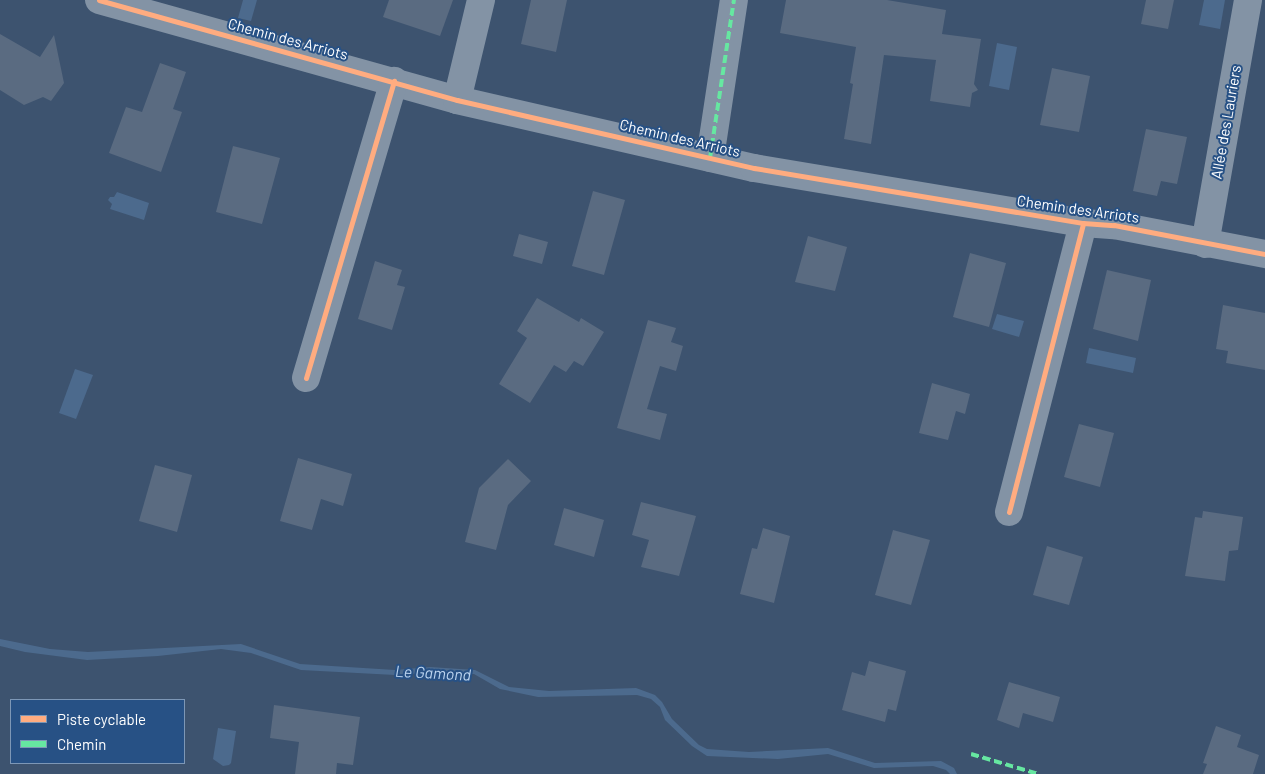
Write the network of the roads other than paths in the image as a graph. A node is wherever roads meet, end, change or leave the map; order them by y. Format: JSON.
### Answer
{"nodes":[{"id":1,"x":99,"y":0,"type":"edge"},
{"id":2,"x":481,"y":0,"type":"edge"},
{"id":3,"x":734,"y":0,"type":"edge"},
{"id":4,"x":1248,"y":0,"type":"edge"},
{"id":5,"x":148,"y":6,"type":"edge"},
{"id":6,"x":394,"y":81,"type":"junction"},
{"id":7,"x":457,"y":100,"type":"junction"},
{"id":8,"x":710,"y":158,"type":"junction"},
{"id":9,"x":1083,"y":223,"type":"junction"},
{"id":10,"x":1205,"y":244,"type":"junction"},
{"id":11,"x":1265,"y":254,"type":"edge"},
{"id":12,"x":306,"y":378,"type":"dead end"},
{"id":13,"x":1010,"y":512,"type":"dead end"}],
"edges":[{"from":1,"to":5,"type":"street","name":"Chemin des Arriots"},
{"from":2,"to":7,"type":"street"},
{"from":3,"to":8,"type":"street"},
{"from":4,"to":10,"type":"street","name":"Allée des Lauriers"},
{"from":5,"to":6,"type":"street","name":"Chemin des Arriots"},
{"from":6,"to":7,"type":"street","name":"Chemin des Arriots"},
{"from":6,"to":12,"type":"street"},
{"from":7,"to":8,"type":"street","name":"Chemin des Arriots"},
{"from":8,"to":9,"type":"street","name":"Chemin des Arriots"},
{"from":9,"to":10,"type":"street","name":"Chemin des Arriots"},
{"from":9,"to":13,"type":"street"},
{"from":10,"to":11,"type":"street","name":"Chemin des Arriots"}]}
